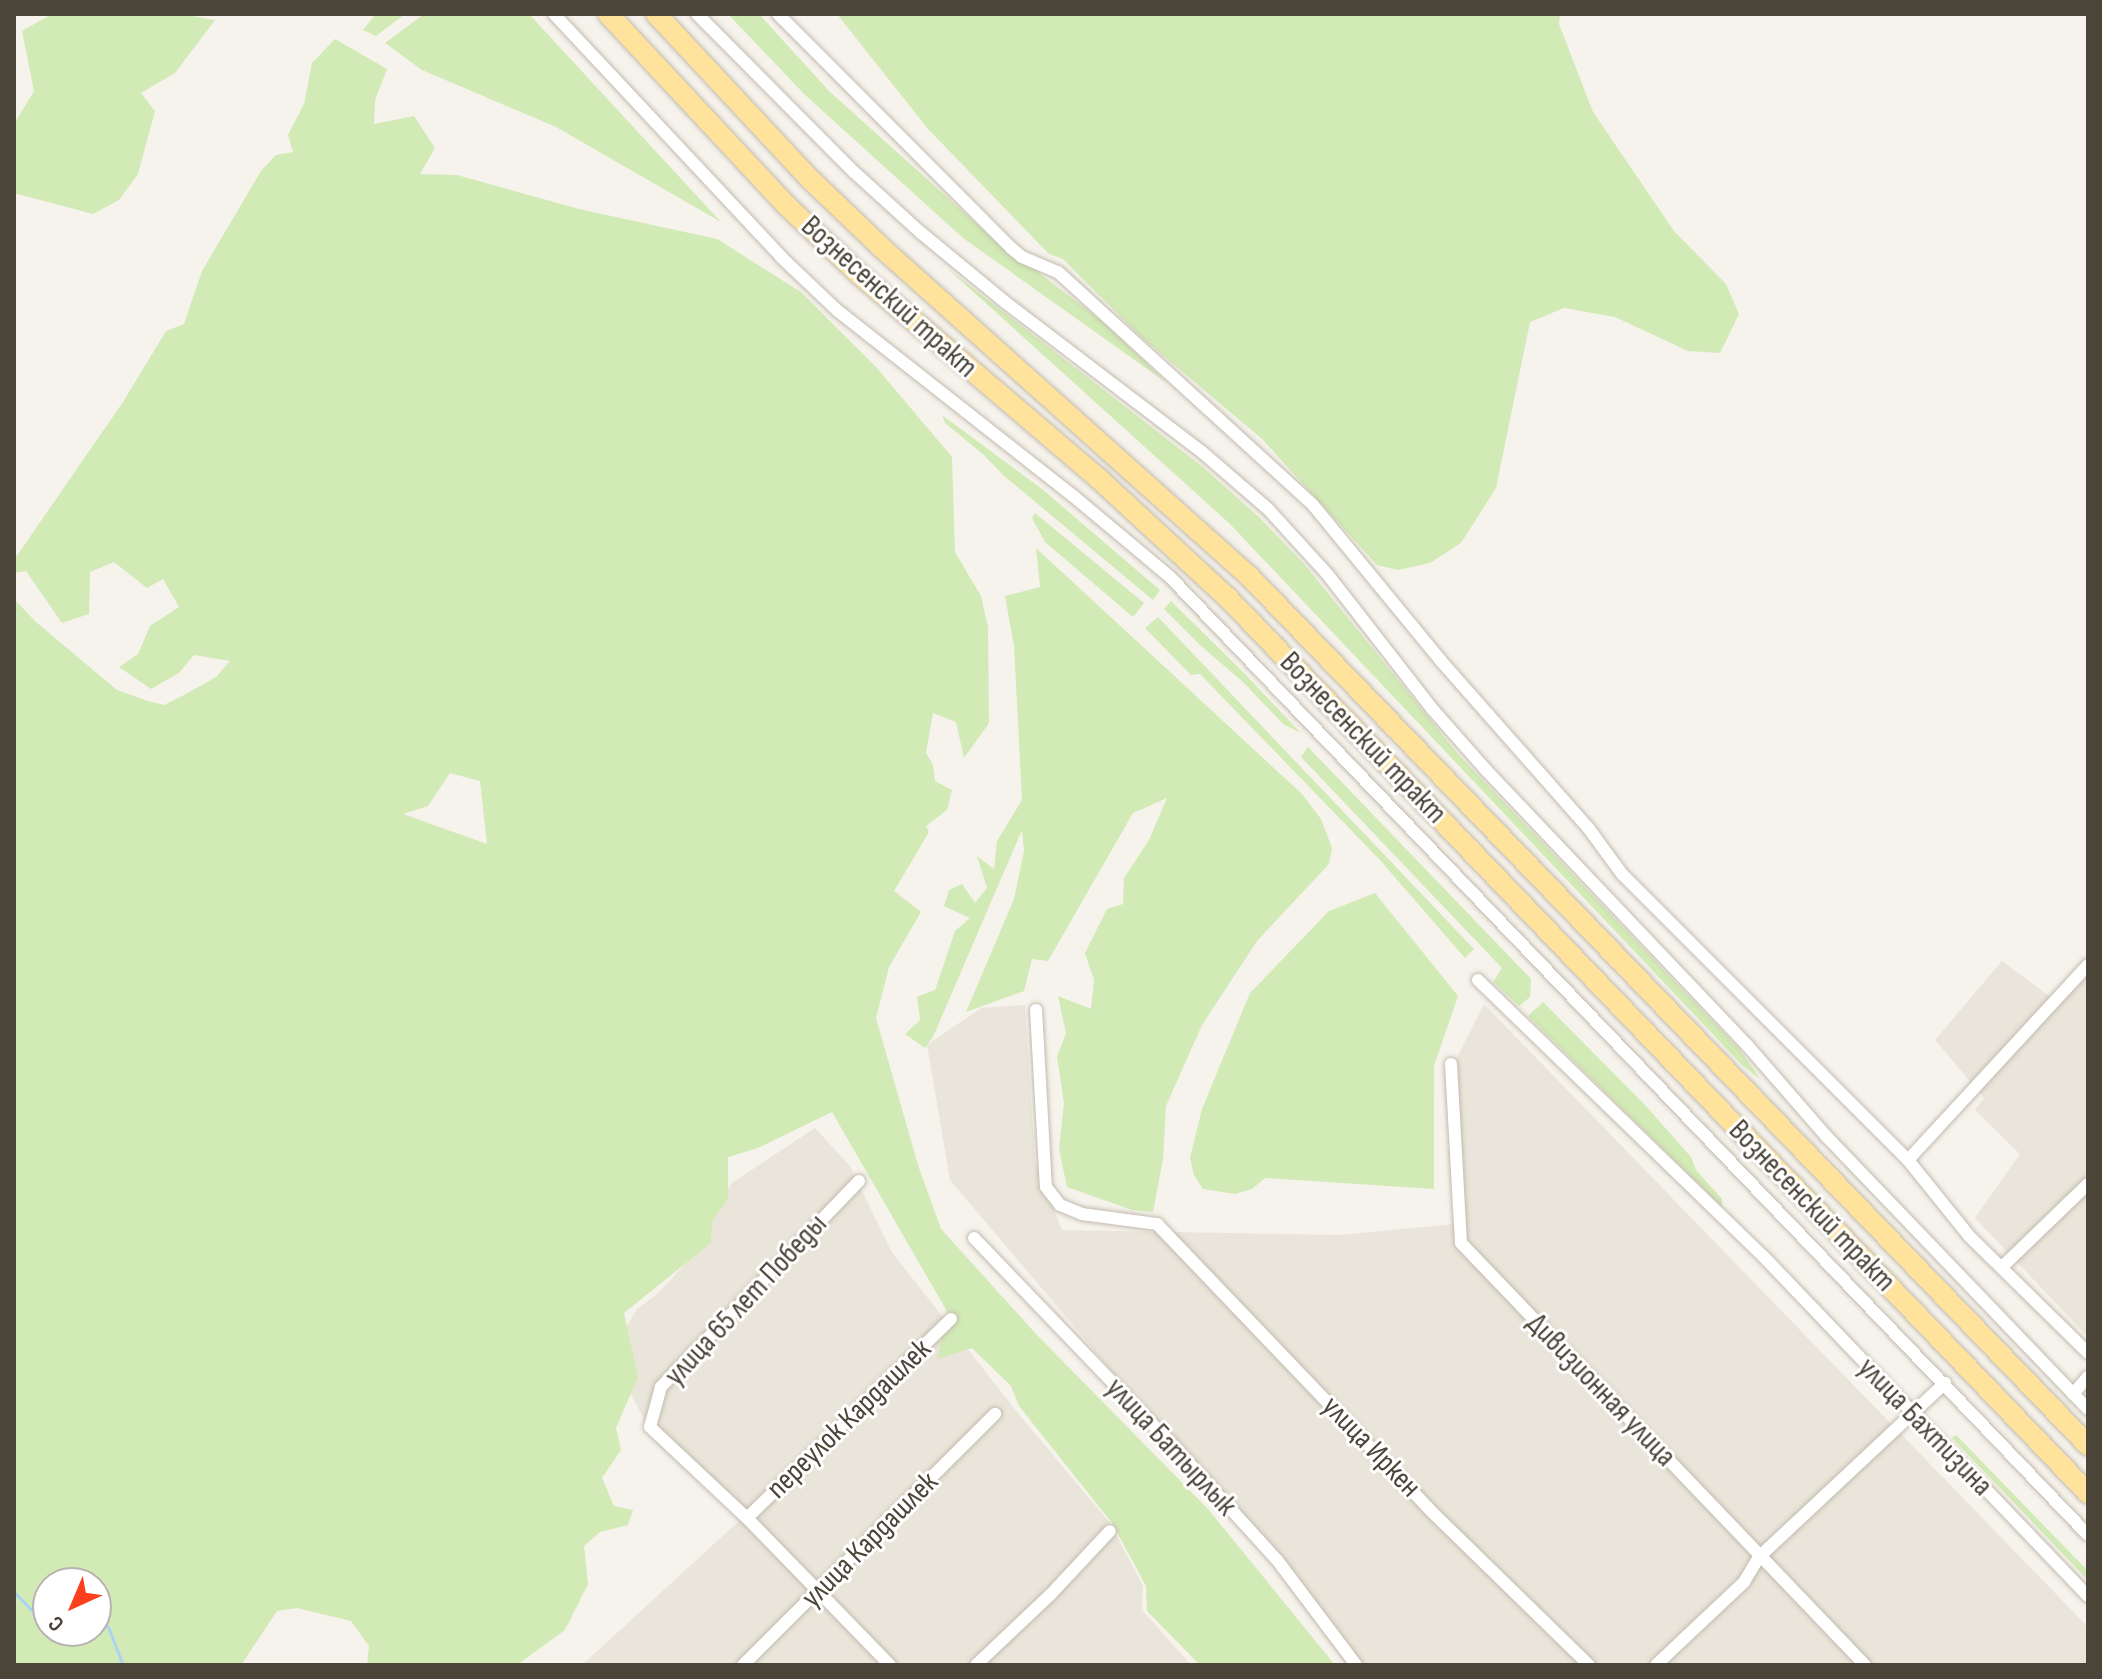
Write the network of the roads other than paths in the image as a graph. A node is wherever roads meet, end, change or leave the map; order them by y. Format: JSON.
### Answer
{"nodes":[{"id":1,"x":554,"y":14,"type":"edge"},
{"id":2,"x":608,"y":14,"type":"edge"},
{"id":3,"x":656,"y":14,"type":"edge"},
{"id":4,"x":697,"y":14,"type":"edge"},
{"id":5,"x":778,"y":14,"type":"edge"},
{"id":6,"x":2088,"y":965,"type":"edge"},
{"id":7,"x":1478,"y":980,"type":"dead end"},
{"id":8,"x":1036,"y":1010,"type":"dead end"},
{"id":9,"x":1451,"y":1064,"type":"dead end"},
{"id":10,"x":1908,"y":1160,"type":"junction"},
{"id":11,"x":859,"y":1181,"type":"dead end"},
{"id":12,"x":2088,"y":1184,"type":"edge"},
{"id":13,"x":974,"y":1238,"type":"dead end"},
{"id":14,"x":2002,"y":1267,"type":"junction"},
{"id":15,"x":951,"y":1319,"type":"dead end"},
{"id":16,"x":2088,"y":1353,"type":"edge"},
{"id":17,"x":2088,"y":1377,"type":"edge"},
{"id":18,"x":1945,"y":1383,"type":"junction"},
{"id":19,"x":2073,"y":1394,"type":"junction"},
{"id":20,"x":2088,"y":1409,"type":"edge"},
{"id":21,"x":995,"y":1414,"type":"dead end"},
{"id":22,"x":1914,"y":1415,"type":"junction"},
{"id":23,"x":2088,"y":1445,"type":"edge"},
{"id":24,"x":2088,"y":1493,"type":"edge"},
{"id":25,"x":747,"y":1518,"type":"junction"},
{"id":26,"x":1110,"y":1531,"type":"dead end"},
{"id":27,"x":2088,"y":1535,"type":"edge"},
{"id":28,"x":1759,"y":1557,"type":"junction"},
{"id":29,"x":818,"y":1592,"type":"junction"},
{"id":30,"x":2088,"y":1596,"type":"edge"},
{"id":31,"x":743,"y":1665,"type":"edge"},
{"id":32,"x":890,"y":1665,"type":"edge"},
{"id":33,"x":976,"y":1665,"type":"edge"},
{"id":34,"x":1356,"y":1665,"type":"edge"},
{"id":35,"x":1589,"y":1665,"type":"edge"},
{"id":36,"x":1656,"y":1665,"type":"edge"},
{"id":37,"x":1865,"y":1665,"type":"edge"}],
"edges":[{"from":1,"to":18,"type":"street"},
{"from":2,"to":24,"type":"main road","name":"Вознесенский тракт"},
{"from":3,"to":23,"type":"main road","name":"Вознесенский тракт"},
{"from":4,"to":19,"type":"street"},
{"from":5,"to":10,"type":"street"},
{"from":6,"to":10,"type":"street"},
{"from":7,"to":22,"type":"street","name":"улица Бахтизина"},
{"from":8,"to":35,"type":"street","name":"улица Иркен"},
{"from":9,"to":28,"type":"street","name":"Дивизионная улица"},
{"from":10,"to":14,"type":"street"},
{"from":11,"to":25,"type":"street","name":"улица 65 лет Победы"},
{"from":12,"to":14,"type":"street"},
{"from":13,"to":34,"type":"street","name":"улица Батырлык"},
{"from":14,"to":16,"type":"street"},
{"from":15,"to":25,"type":"street","name":"переулок Кардашлек"},
{"from":17,"to":19,"type":"street"},
{"from":18,"to":22,"type":"street"},
{"from":18,"to":27,"type":"street"},
{"from":19,"to":20,"type":"street"},
{"from":21,"to":29,"type":"street","name":"улица Кардашлек"},
{"from":22,"to":28,"type":"street"},
{"from":22,"to":30,"type":"street","name":"улица Бахтизина"},
{"from":25,"to":29,"type":"street"},
{"from":26,"to":33,"type":"street"},
{"from":28,"to":36,"type":"street"},
{"from":28,"to":37,"type":"street","name":"Дивизионная улица"},
{"from":29,"to":31,"type":"street","name":"улица Кардашлек"},
{"from":29,"to":32,"type":"street"}]}
